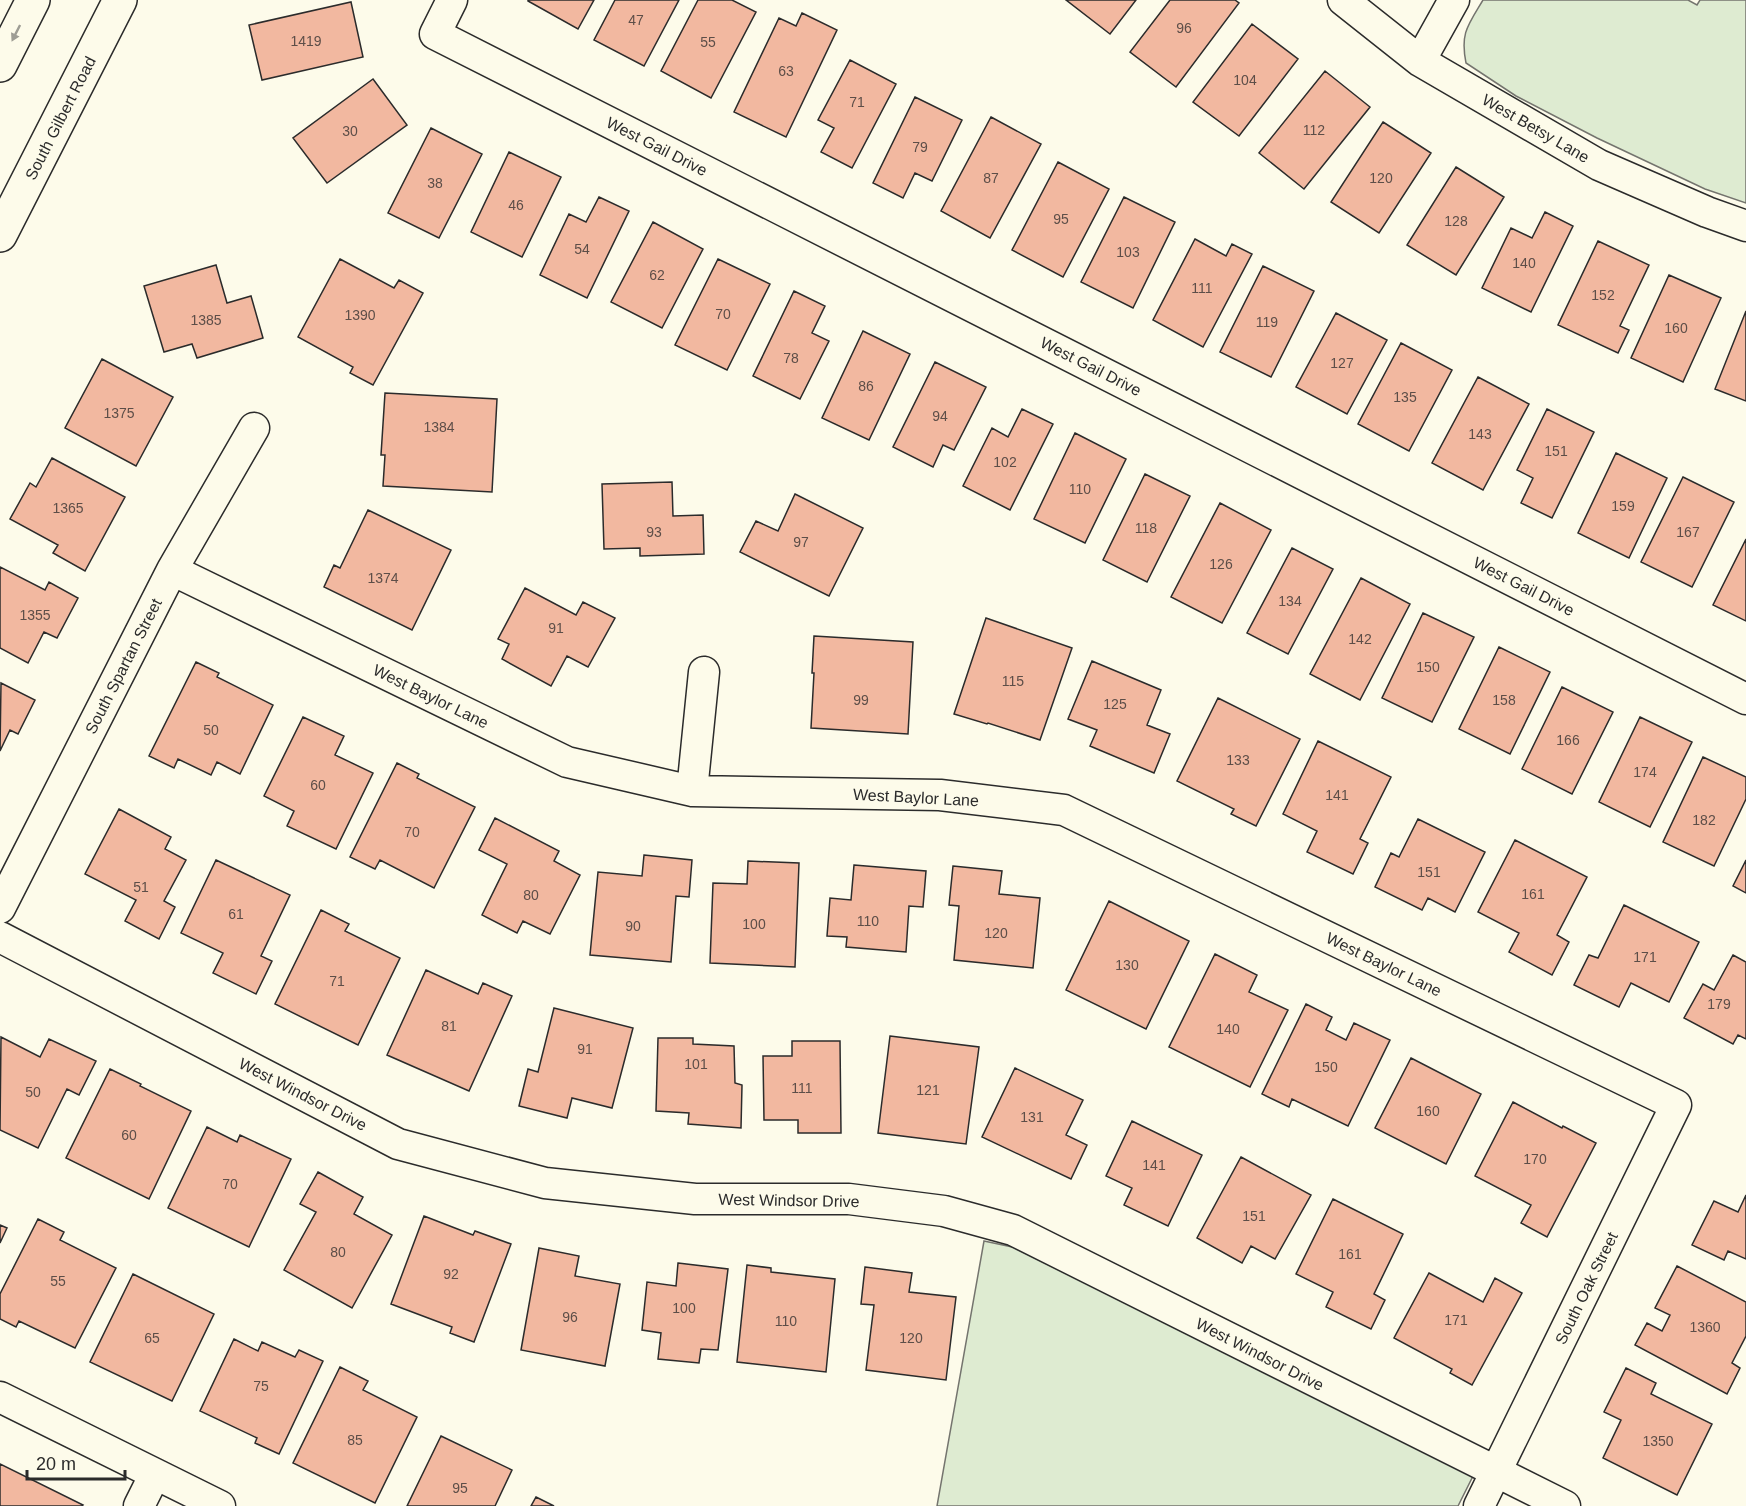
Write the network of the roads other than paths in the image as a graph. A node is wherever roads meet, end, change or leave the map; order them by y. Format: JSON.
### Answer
{"nodes":[{"id":1,"x":33,"y":0,"type":"edge"},
{"id":2,"x":120,"y":0,"type":"edge"},
{"id":3,"x":452,"y":0,"type":"edge"},
{"id":4,"x":1343,"y":0,"type":"edge"},
{"id":5,"x":1454,"y":0,"type":"edge"},
{"id":6,"x":1420,"y":61,"type":"junction"},
{"id":7,"x":0,"y":65,"type":"edge"},
{"id":8,"x":1746,"y":226,"type":"edge"},
{"id":9,"x":0,"y":235,"type":"edge"},
{"id":10,"x":254,"y":428,"type":"dead end"},
{"id":11,"x":172,"y":570,"type":"junction"},
{"id":12,"x":704,"y":672,"type":"dead end"},
{"id":13,"x":1746,"y":699,"type":"edge"},
{"id":14,"x":692,"y":791,"type":"junction"},
{"id":15,"x":0,"y":908,"type":"edge"},
{"id":16,"x":0,"y":937,"type":"edge"},
{"id":17,"x":1676,"y":1105,"type":"joint"},
{"id":18,"x":0,"y":1397,"type":"edge"},
{"id":19,"x":1496,"y":1472,"type":"junction"},
{"id":20,"x":155,"y":1474,"type":"junction"},
{"id":21,"x":139,"y":1506,"type":"edge"},
{"id":22,"x":220,"y":1506,"type":"edge"},
{"id":23,"x":1479,"y":1506,"type":"edge"},
{"id":24,"x":1565,"y":1506,"type":"edge"}],
"edges":[{"from":1,"to":7,"type":"main road","one_way":true},
{"from":2,"to":9,"type":"main road","name":"South Gilbert Road"},
{"from":3,"to":13,"type":"street","name":"West Gail Drive"},
{"from":4,"to":6,"type":"street","name":"West Betsy Lane"},
{"from":5,"to":6,"type":"street"},
{"from":6,"to":8,"type":"street","name":"West Betsy Lane"},
{"from":10,"to":11,"type":"street","name":"South Spartan Street"},
{"from":11,"to":14,"type":"street","name":"West Baylor Lane"},
{"from":11,"to":15,"type":"street","name":"South Spartan Street"},
{"from":12,"to":14,"type":"street"},
{"from":14,"to":17,"type":"street","name":"West Baylor Lane"},
{"from":16,"to":19,"type":"street","name":"West Windsor Drive"},
{"from":17,"to":19,"type":"street","name":"South Oak Street"},
{"from":18,"to":20,"type":"street"},
{"from":19,"to":23,"type":"street","name":"South Oak Street"},
{"from":19,"to":24,"type":"street","name":"West Windsor Drive"},
{"from":20,"to":21,"type":"street"},
{"from":20,"to":22,"type":"street"}]}
